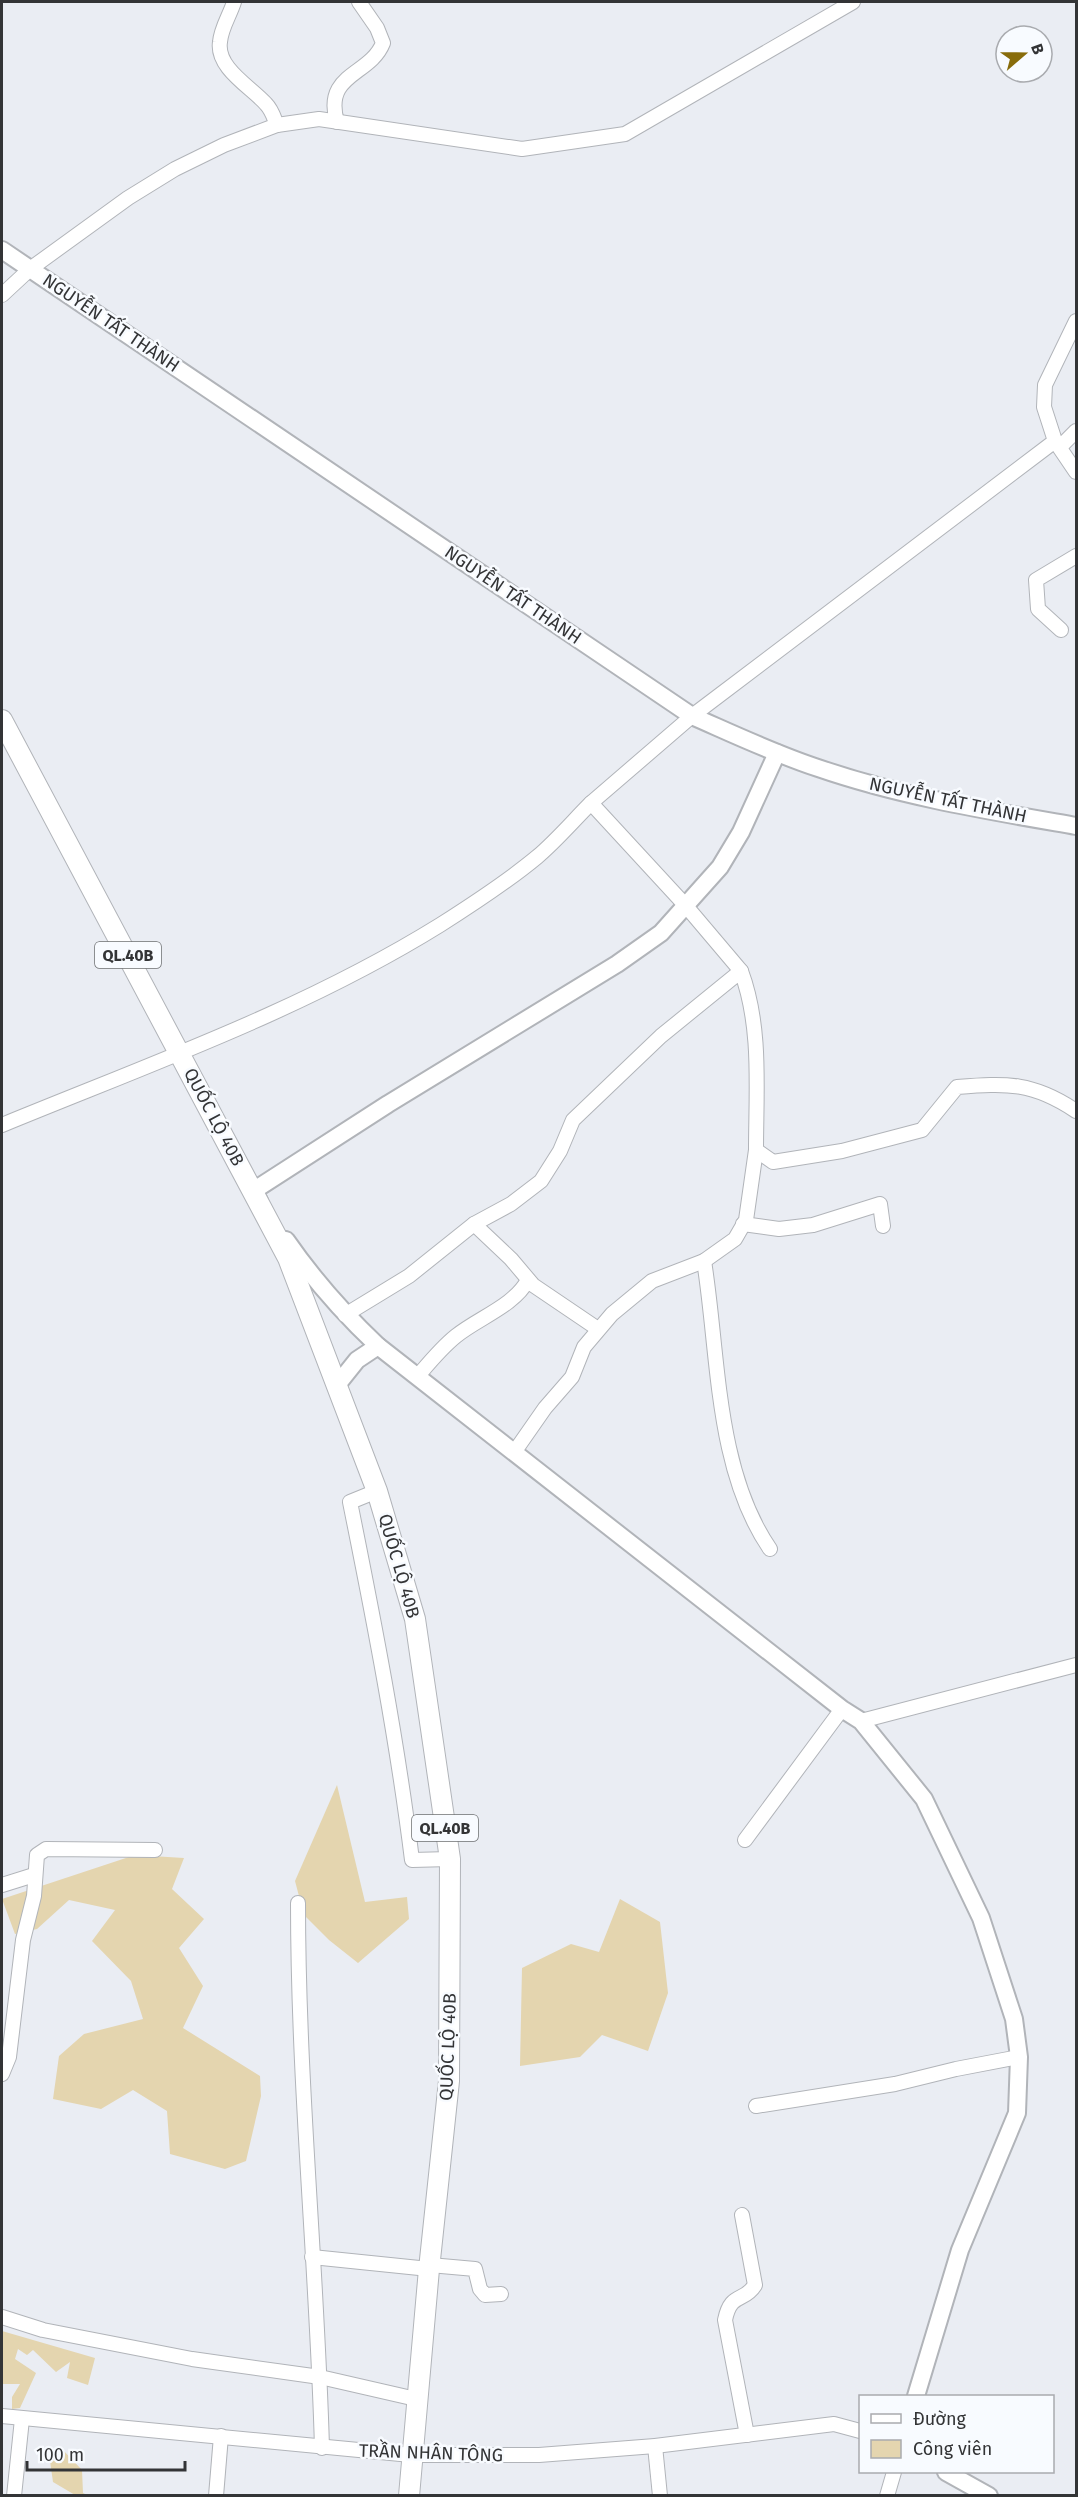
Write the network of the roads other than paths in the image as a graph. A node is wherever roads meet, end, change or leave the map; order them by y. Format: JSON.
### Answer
{"nodes":[{"id":1,"x":234,"y":2,"type":"edge"},
{"id":2,"x":359,"y":2,"type":"edge"},
{"id":3,"x":853,"y":2,"type":"edge"},
{"id":4,"x":337,"y":122,"type":"junction"},
{"id":5,"x":278,"y":125,"type":"junction"},
{"id":6,"x":2,"y":250,"type":"edge"},
{"id":7,"x":30,"y":269,"type":"junction"},
{"id":8,"x":2,"y":296,"type":"edge"},
{"id":9,"x":1077,"y":321,"type":"edge"},
{"id":10,"x":1077,"y":431,"type":"edge"},
{"id":11,"x":1057,"y":444,"type":"junction"},
{"id":12,"x":1077,"y":472,"type":"edge"},
{"id":13,"x":1077,"y":556,"type":"edge"},
{"id":14,"x":1061,"y":630,"type":"dead end"},
{"id":15,"x":692,"y":716,"type":"junction"},
{"id":16,"x":2,"y":720,"type":"edge"},
{"id":17,"x":777,"y":753,"type":"junction"},
{"id":18,"x":591,"y":802,"type":"junction"},
{"id":19,"x":1077,"y":826,"type":"edge"},
{"id":20,"x":686,"y":906,"type":"junction"},
{"id":21,"x":741,"y":971,"type":"junction"},
{"id":22,"x":180,"y":1053,"type":"junction"},
{"id":23,"x":1077,"y":1111,"type":"edge"},
{"id":24,"x":2,"y":1125,"type":"edge"},
{"id":25,"x":756,"y":1150,"type":"junction"},
{"id":26,"x":252,"y":1191,"type":"junction"},
{"id":27,"x":474,"y":1224,"type":"junction"},
{"id":28,"x":743,"y":1224,"type":"junction"},
{"id":29,"x":883,"y":1226,"type":"dead end"},
{"id":30,"x":704,"y":1261,"type":"junction"},
{"id":31,"x":528,"y":1280,"type":"junction"},
{"id":32,"x":345,"y":1315,"type":"junction"},
{"id":33,"x":597,"y":1329,"type":"junction"},
{"id":34,"x":378,"y":1346,"type":"junction"},
{"id":35,"x":417,"y":1377,"type":"junction"},
{"id":36,"x":338,"y":1385,"type":"junction"},
{"id":37,"x":515,"y":1451,"type":"junction"},
{"id":38,"x":377,"y":1491,"type":"junction"},
{"id":39,"x":770,"y":1550,"type":"dead end"},
{"id":40,"x":1077,"y":1665,"type":"edge"},
{"id":41,"x":842,"y":1709,"type":"junction"},
{"id":42,"x":861,"y":1721,"type":"junction"},
{"id":43,"x":745,"y":1840,"type":"dead end"},
{"id":44,"x":155,"y":1850,"type":"dead end"},
{"id":45,"x":450,"y":1859,"type":"junction"},
{"id":46,"x":34,"y":1875,"type":"junction"},
{"id":47,"x":2,"y":1885,"type":"edge"},
{"id":48,"x":298,"y":1903,"type":"dead end"},
{"id":49,"x":1020,"y":2057,"type":"junction"},
{"id":50,"x":2,"y":2074,"type":"edge"},
{"id":51,"x":756,"y":2106,"type":"dead end"},
{"id":52,"x":742,"y":2215,"type":"dead end"},
{"id":53,"x":312,"y":2257,"type":"junction"},
{"id":54,"x":430,"y":2267,"type":"junction"},
{"id":55,"x":501,"y":2294,"type":"dead end"},
{"id":56,"x":2,"y":2317,"type":"edge"},
{"id":57,"x":320,"y":2377,"type":"junction"},
{"id":58,"x":917,"y":2395,"type":"edge"},
{"id":59,"x":416,"y":2399,"type":"junction"},
{"id":60,"x":2,"y":2416,"type":"edge"},
{"id":61,"x":22,"y":2419,"type":"junction"},
{"id":62,"x":859,"y":2430,"type":"edge"},
{"id":63,"x":747,"y":2435,"type":"junction"},
{"id":64,"x":220,"y":2436,"type":"junction"},
{"id":65,"x":654,"y":2446,"type":"junction"},
{"id":66,"x":322,"y":2448,"type":"junction"},
{"id":67,"x":411,"y":2455,"type":"junction"},
{"id":68,"x":894,"y":2473,"type":"edge"},
{"id":69,"x":948,"y":2473,"type":"edge"},
{"id":70,"x":14,"y":2496,"type":"edge"},
{"id":71,"x":216,"y":2496,"type":"edge"},
{"id":72,"x":409,"y":2496,"type":"edge"},
{"id":73,"x":660,"y":2496,"type":"edge"},
{"id":74,"x":887,"y":2496,"type":"edge"},
{"id":75,"x":989,"y":2496,"type":"edge"}],
"edges":[{"from":1,"to":5,"type":"street"},
{"from":2,"to":4,"type":"street"},
{"from":3,"to":4,"type":"street"},
{"from":4,"to":5,"type":"street"},
{"from":5,"to":7,"type":"street"},
{"from":6,"to":7,"type":"main road","name":"NGUYỄN TẤT THÀNH"},
{"from":7,"to":8,"type":"street"},
{"from":7,"to":15,"type":"main road","name":"NGUYỄN TẤT THÀNH"},
{"from":9,"to":11,"type":"street"},
{"from":10,"to":11,"type":"street"},
{"from":11,"to":12,"type":"street"},
{"from":11,"to":15,"type":"street"},
{"from":13,"to":14,"type":"street"},
{"from":15,"to":17,"type":"main road","name":"NGUYỄN TẤT THÀNH"},
{"from":15,"to":18,"type":"street"},
{"from":16,"to":22,"type":"highway","name":"QUỐC LỘ 40B","number":"QL.40B"},
{"from":17,"to":19,"type":"main road","name":"NGUYỄN TẤT THÀNH"},
{"from":17,"to":20,"type":"main road"},
{"from":18,"to":20,"type":"street"},
{"from":18,"to":22,"type":"street"},
{"from":20,"to":21,"type":"street"},
{"from":20,"to":26,"type":"main road"},
{"from":21,"to":25,"type":"street"},
{"from":21,"to":27,"type":"street"},
{"from":22,"to":24,"type":"street"},
{"from":22,"to":26,"type":"highway","name":"QUỐC LỘ 40B","number":"QL.40B"},
{"from":23,"to":25,"type":"street"},
{"from":25,"to":28,"type":"street"},
{"from":26,"to":32,"type":"main road"},
{"from":26,"to":36,"type":"highway","name":"QUỐC LỘ 40B","number":"QL.40B"},
{"from":27,"to":31,"type":"street"},
{"from":27,"to":32,"type":"street"},
{"from":28,"to":29,"type":"street"},
{"from":28,"to":30,"type":"street"},
{"from":30,"to":33,"type":"street"},
{"from":30,"to":39,"type":"street"},
{"from":31,"to":33,"type":"street"},
{"from":31,"to":35,"type":"street"},
{"from":32,"to":34,"type":"main road"},
{"from":33,"to":37,"type":"street"},
{"from":34,"to":35,"type":"main road"},
{"from":34,"to":36,"type":"main road"},
{"from":35,"to":37,"type":"main road"},
{"from":36,"to":38,"type":"highway","name":"QUỐC LỘ 40B","number":"QL.40B"},
{"from":37,"to":41,"type":"main road"},
{"from":38,"to":45,"type":"highway","name":"QUỐC LỘ 40B","number":"QL.40B"},
{"from":38,"to":45,"type":"street"},
{"from":40,"to":42,"type":"street"},
{"from":41,"to":42,"type":"main road"},
{"from":41,"to":43,"type":"street"},
{"from":42,"to":49,"type":"main road"},
{"from":44,"to":46,"type":"street"},
{"from":45,"to":54,"type":"highway","name":"QUỐC LỘ 40B","number":"QL.40B"},
{"from":46,"to":47,"type":"street"},
{"from":46,"to":50,"type":"street"},
{"from":48,"to":53,"type":"street"},
{"from":49,"to":51,"type":"street"},
{"from":49,"to":58,"type":"main road"},
{"from":52,"to":63,"type":"street"},
{"from":53,"to":54,"type":"street"},
{"from":53,"to":57,"type":"street"},
{"from":54,"to":55,"type":"street"},
{"from":54,"to":59,"type":"highway","name":"QUỐC LỘ 40B","number":"QL.40B"},
{"from":56,"to":57,"type":"street"},
{"from":57,"to":59,"type":"street"},
{"from":57,"to":66,"type":"street"},
{"from":59,"to":67,"type":"highway","name":"QUỐC LỘ 40B","number":"QL.40B"},
{"from":60,"to":61,"type":"street","name":"TRẦN NHÂN TÔNG"},
{"from":61,"to":64,"type":"street","name":"TRẦN NHÂN TÔNG"},
{"from":61,"to":70,"type":"street"},
{"from":62,"to":63,"type":"street","name":"TRẦN NHÂN TÔNG"},
{"from":63,"to":65,"type":"street","name":"TRẦN NHÂN TÔNG"},
{"from":64,"to":66,"type":"street","name":"TRẦN NHÂN TÔNG"},
{"from":64,"to":71,"type":"street"},
{"from":65,"to":67,"type":"street","name":"TRẦN NHÂN TÔNG"},
{"from":65,"to":73,"type":"street"},
{"from":66,"to":67,"type":"street","name":"TRẦN NHÂN TÔNG"},
{"from":67,"to":72,"type":"highway","name":"QUỐC LỘ 40B","number":"QL.40B"},
{"from":68,"to":74,"type":"street"},
{"from":69,"to":75,"type":"main road"}]}
